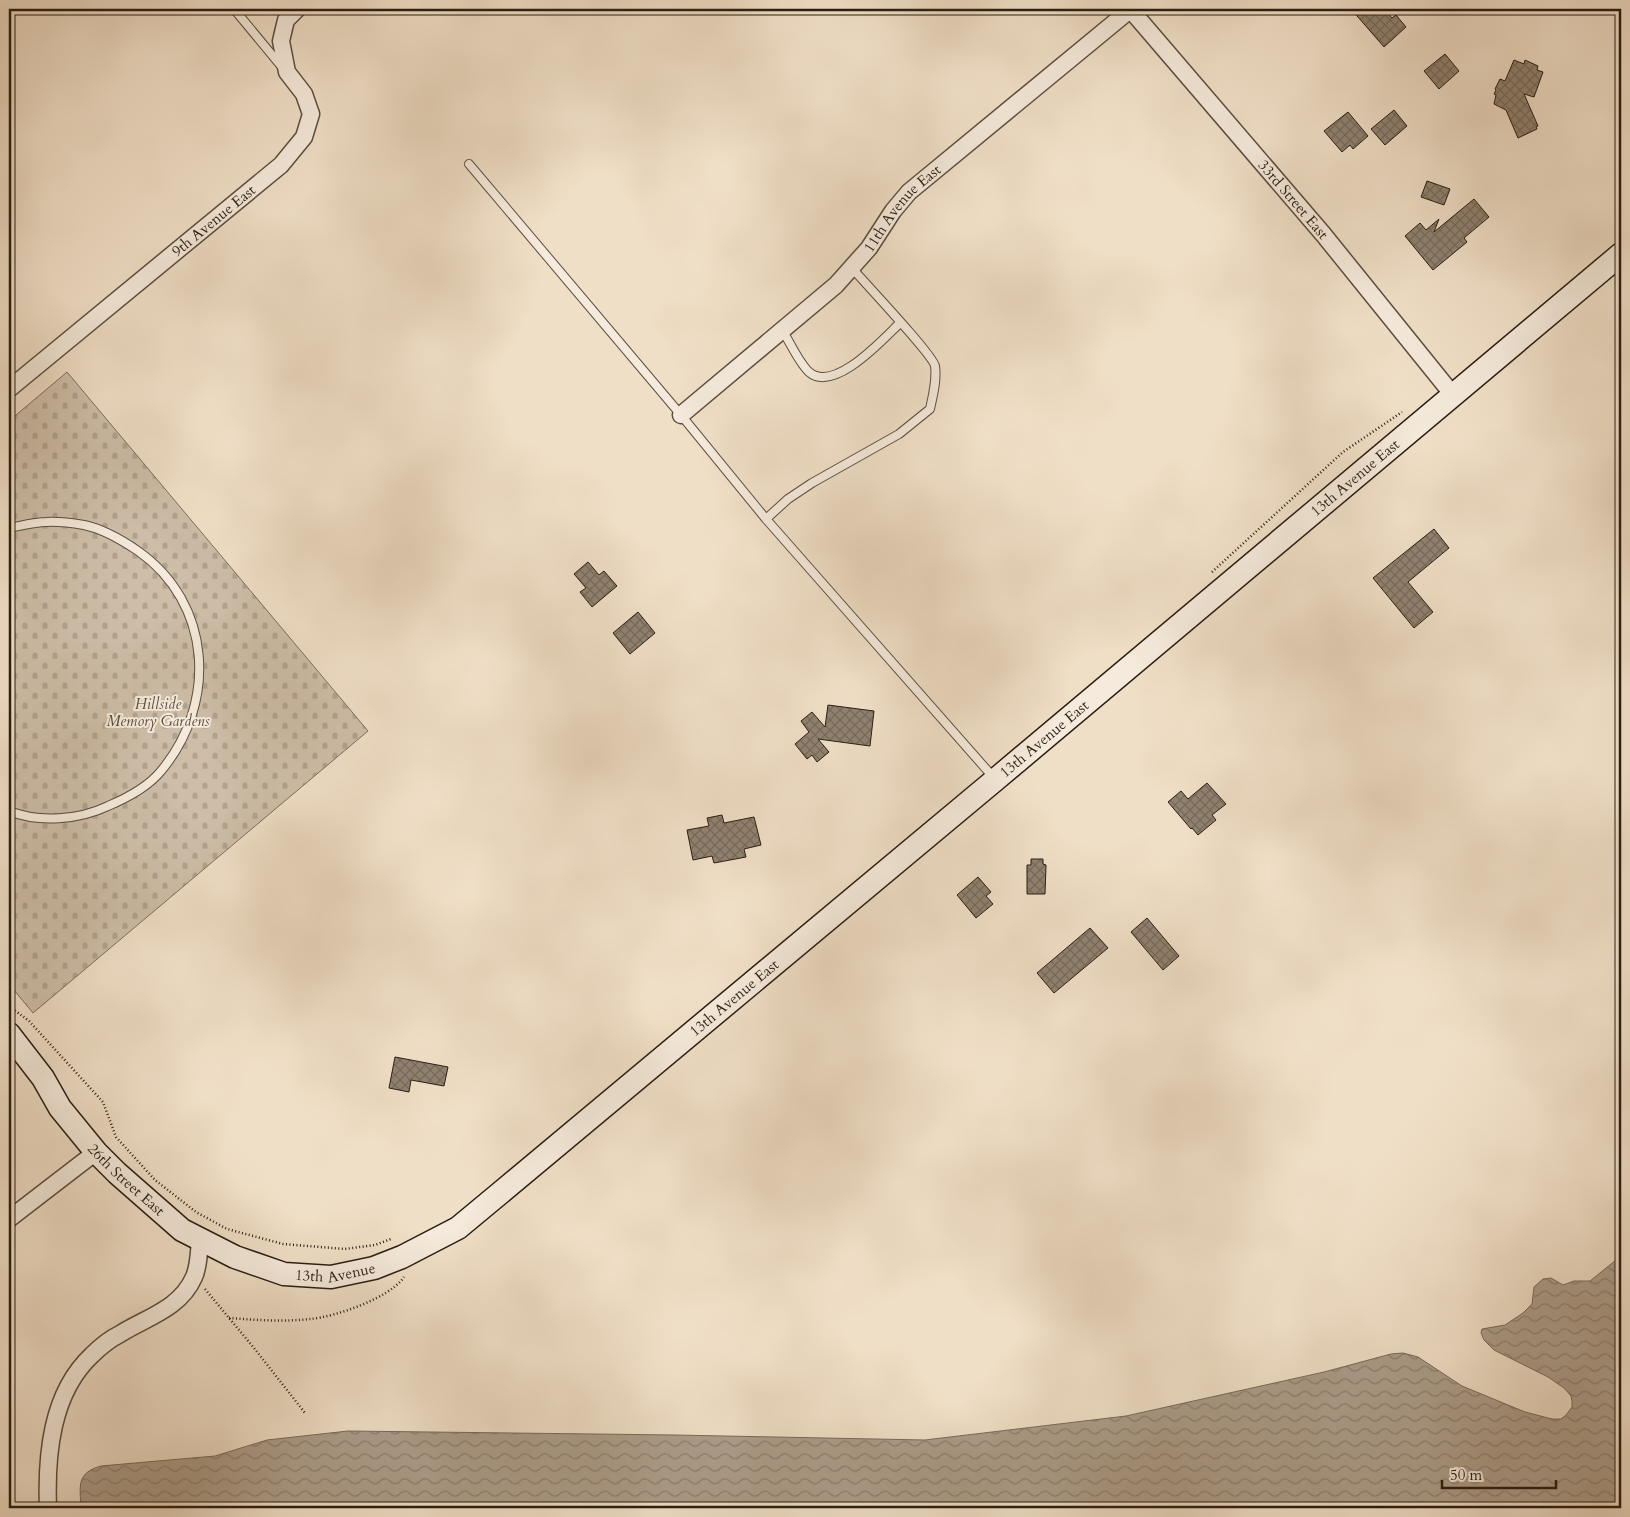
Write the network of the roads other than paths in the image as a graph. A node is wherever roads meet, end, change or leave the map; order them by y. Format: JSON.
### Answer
{"nodes":[{"id":1,"x":234,"y":9,"type":"edge"},
{"id":2,"x":297,"y":9,"type":"edge"},
{"id":3,"x":1130,"y":9,"type":"edge"},
{"id":4,"x":287,"y":72,"type":"junction"},
{"id":5,"x":469,"y":164,"type":"dead end"},
{"id":6,"x":1621,"y":254,"type":"edge"},
{"id":7,"x":852,"y":268,"type":"junction"},
{"id":8,"x":900,"y":322,"type":"junction"},
{"id":9,"x":782,"y":330,"type":"junction"},
{"id":10,"x":9,"y":388,"type":"edge"},
{"id":11,"x":1453,"y":394,"type":"junction"},
{"id":12,"x":681,"y":415,"type":"junction"},
{"id":13,"x":766,"y":519,"type":"junction"},
{"id":14,"x":9,"y":528,"type":"edge"},
{"id":15,"x":995,"y":780,"type":"junction"},
{"id":16,"x":9,"y":811,"type":"edge"},
{"id":17,"x":9,"y":1034,"type":"edge"},
{"id":18,"x":9,"y":1057,"type":"edge"},
{"id":19,"x":60,"y":1108,"type":"junction"},
{"id":20,"x":96,"y":1152,"type":"junction"},
{"id":21,"x":9,"y":1218,"type":"edge"},
{"id":22,"x":466,"y":1221,"type":"joint"},
{"id":23,"x":200,"y":1239,"type":"junction"},
{"id":24,"x":48,"y":1508,"type":"edge"}],
"edges":[{"from":1,"to":4,"type":"lane"},
{"from":2,"to":4,"type":"street","name":"9th Avenue East"},
{"from":3,"to":7,"type":"street","name":"11th Avenue East"},
{"from":3,"to":11,"type":"street","name":"33rd Street East"},
{"from":4,"to":10,"type":"street","name":"9th Avenue East"},
{"from":5,"to":12,"type":"lane"},
{"from":6,"to":11,"type":"main road","name":"13th Avenue East"},
{"from":7,"to":8,"type":"lane"},
{"from":7,"to":9,"type":"street","name":"11th Avenue East"},
{"from":8,"to":9,"type":"lane"},
{"from":8,"to":13,"type":"lane"},
{"from":9,"to":12,"type":"street","name":"11th Avenue East"},
{"from":11,"to":15,"type":"main road","name":"13th Avenue East"},
{"from":12,"to":13,"type":"lane"},
{"from":13,"to":15,"type":"lane"},
{"from":14,"to":16,"type":"lane"},
{"from":15,"to":22,"type":"main road","name":"13th Avenue East"},
{"from":17,"to":19,"type":"main road"},
{"from":18,"to":19,"type":"main road"},
{"from":19,"to":20,"type":"main road","name":"26th Street East"},
{"from":20,"to":21,"type":"street"},
{"from":20,"to":23,"type":"main road","name":"26th Street East"},
{"from":22,"to":23,"type":"main road","name":"13th Avenue"},
{"from":23,"to":24,"type":"street"}]}
